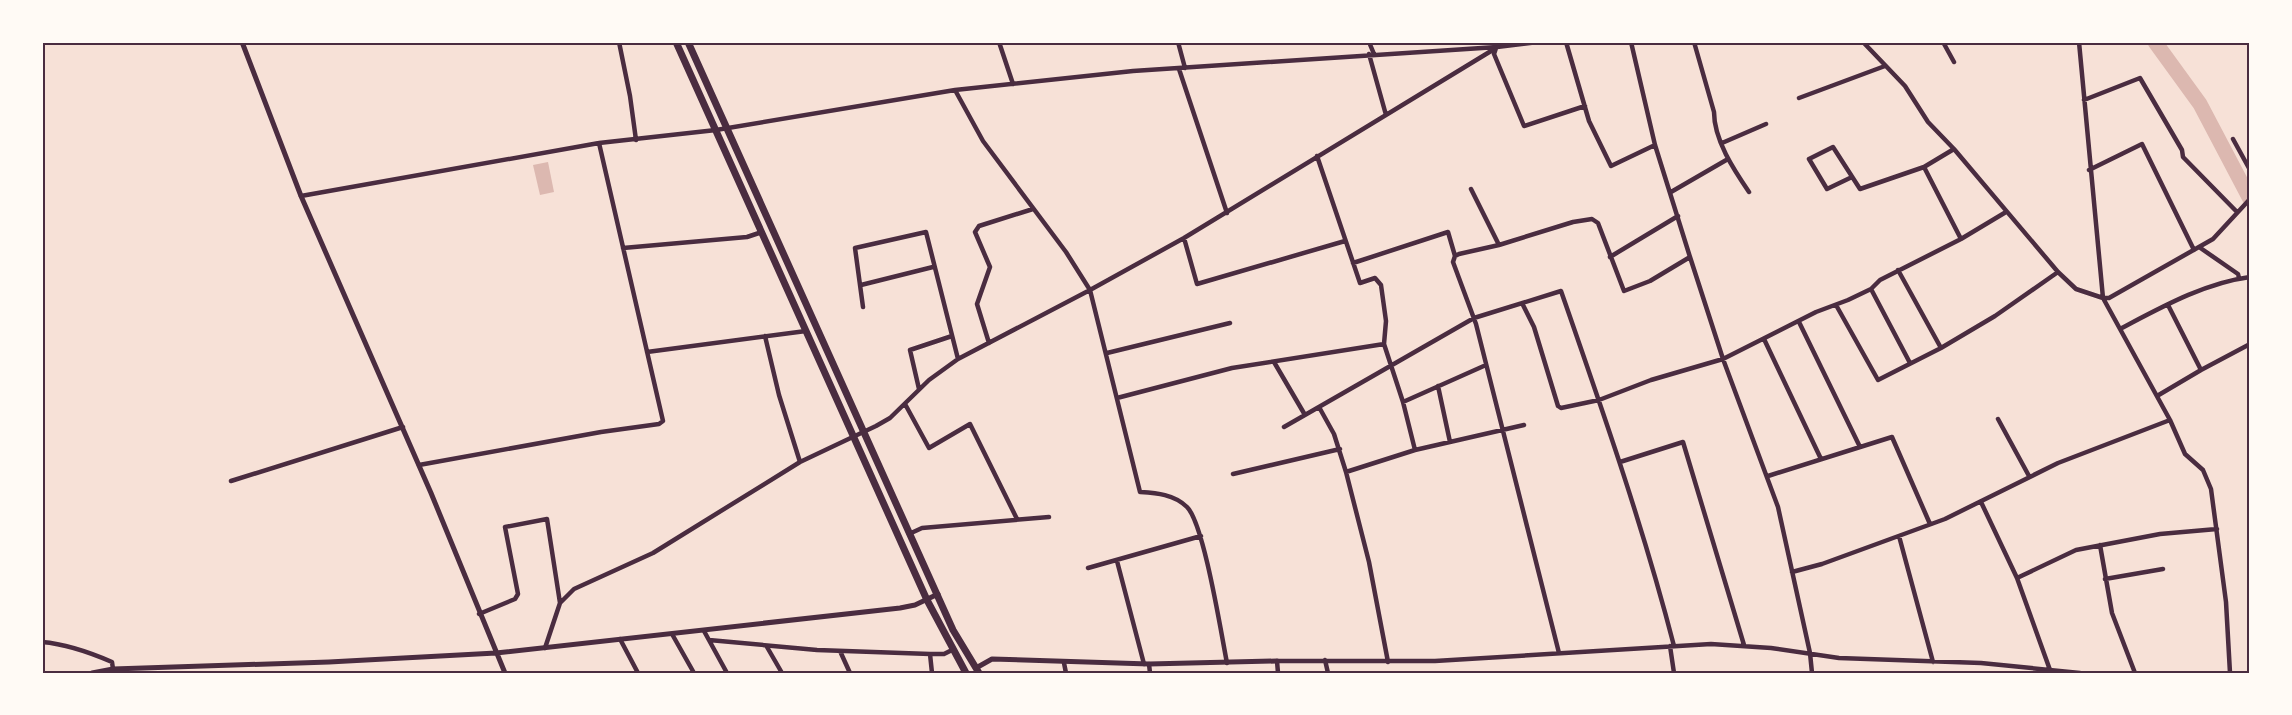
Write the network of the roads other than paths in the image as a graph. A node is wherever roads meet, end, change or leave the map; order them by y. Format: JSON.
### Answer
{"nodes":[{"id":1,"x":242,"y":42,"type":"edge"},
{"id":2,"x":619,"y":42,"type":"edge"},
{"id":3,"x":676,"y":42,"type":"edge"},
{"id":4,"x":688,"y":42,"type":"edge"},
{"id":5,"x":999,"y":42,"type":"edge"},
{"id":6,"x":1178,"y":42,"type":"edge"},
{"id":7,"x":1369,"y":42,"type":"edge"},
{"id":8,"x":1538,"y":42,"type":"edge"},
{"id":9,"x":1566,"y":42,"type":"edge"},
{"id":10,"x":1630,"y":42,"type":"edge"},
{"id":11,"x":1694,"y":42,"type":"edge"},
{"id":12,"x":1863,"y":42,"type":"edge"},
{"id":13,"x":1943,"y":42,"type":"edge"},
{"id":14,"x":2079,"y":42,"type":"edge"},
{"id":15,"x":1497,"y":44,"type":"edge"},
{"id":16,"x":1372,"y":54,"type":"junction"},
{"id":17,"x":1954,"y":62,"type":"dead end"},
{"id":18,"x":1885,"y":66,"type":"junction"},
{"id":19,"x":1185,"y":68,"type":"junction"},
{"id":20,"x":1179,"y":69,"type":"junction"},
{"id":21,"x":1013,"y":84,"type":"junction"},
{"id":22,"x":955,"y":90,"type":"junction"},
{"id":23,"x":1807,"y":95,"type":"junction"},
{"id":24,"x":1799,"y":98,"type":"dead end"},
{"id":25,"x":2084,"y":100,"type":"junction"},
{"id":26,"x":1810,"y":103,"type":"dead end"},
{"id":27,"x":1585,"y":106,"type":"junction"},
{"id":28,"x":1386,"y":115,"type":"junction"},
{"id":29,"x":1766,"y":124,"type":"dead end"},
{"id":30,"x":727,"y":128,"type":"junction"},
{"id":31,"x":716,"y":130,"type":"junction"},
{"id":32,"x":2233,"y":139,"type":"dead end"},
{"id":33,"x":636,"y":140,"type":"junction"},
{"id":34,"x":599,"y":143,"type":"junction"},
{"id":35,"x":1722,"y":143,"type":"junction"},
{"id":36,"x":1655,"y":145,"type":"junction"},
{"id":37,"x":1954,"y":149,"type":"junction"},
{"id":38,"x":1317,"y":156,"type":"junction"},
{"id":39,"x":1728,"y":159,"type":"junction"},
{"id":40,"x":1924,"y":167,"type":"junction"},
{"id":41,"x":2089,"y":170,"type":"junction"},
{"id":42,"x":2250,"y":170,"type":"edge"},
{"id":43,"x":1852,"y":177,"type":"junction"},
{"id":44,"x":1471,"y":189,"type":"dead end"},
{"id":45,"x":1671,"y":192,"type":"junction"},
{"id":46,"x":1749,"y":192,"type":"dead end"},
{"id":47,"x":302,"y":196,"type":"junction"},
{"id":48,"x":2250,"y":199,"type":"edge"},
{"id":49,"x":1033,"y":209,"type":"junction"},
{"id":50,"x":2006,"y":212,"type":"junction"},
{"id":51,"x":2237,"y":212,"type":"junction"},
{"id":52,"x":1227,"y":213,"type":"junction"},
{"id":53,"x":1678,"y":216,"type":"junction"},
{"id":54,"x":762,"y":232,"type":"junction"},
{"id":55,"x":1184,"y":238,"type":"junction"},
{"id":56,"x":1961,"y":239,"type":"junction"},
{"id":57,"x":1346,"y":241,"type":"junction"},
{"id":58,"x":1498,"y":245,"type":"junction"},
{"id":59,"x":623,"y":248,"type":"junction"},
{"id":60,"x":2196,"y":248,"type":"junction"},
{"id":61,"x":1455,"y":256,"type":"junction"},
{"id":62,"x":1610,"y":257,"type":"junction"},
{"id":63,"x":1690,"y":257,"type":"junction"},
{"id":64,"x":1353,"y":263,"type":"junction"},
{"id":65,"x":933,"y":267,"type":"junction"},
{"id":66,"x":1898,"y":270,"type":"junction"},
{"id":67,"x":2058,"y":273,"type":"junction"},
{"id":68,"x":2250,"y":277,"type":"edge"},
{"id":69,"x":2239,"y":278,"type":"junction"},
{"id":70,"x":861,"y":285,"type":"junction"},
{"id":71,"x":1871,"y":288,"type":"junction"},
{"id":72,"x":1090,"y":290,"type":"junction"},
{"id":73,"x":2103,"y":298,"type":"junction"},
{"id":74,"x":1522,"y":303,"type":"junction"},
{"id":75,"x":1836,"y":305,"type":"junction"},
{"id":76,"x":2168,"y":305,"type":"junction"},
{"id":77,"x":863,"y":307,"type":"dead end"},
{"id":78,"x":1474,"y":318,"type":"junction"},
{"id":79,"x":1799,"y":322,"type":"junction"},
{"id":80,"x":1230,"y":323,"type":"dead end"},
{"id":81,"x":2120,"y":330,"type":"junction"},
{"id":82,"x":806,"y":331,"type":"junction"},
{"id":83,"x":765,"y":336,"type":"junction"},
{"id":84,"x":952,"y":336,"type":"junction"},
{"id":85,"x":1764,"y":339,"type":"junction"},
{"id":86,"x":989,"y":343,"type":"junction"},
{"id":87,"x":1384,"y":344,"type":"junction"},
{"id":88,"x":2250,"y":344,"type":"edge"},
{"id":89,"x":1941,"y":348,"type":"junction"},
{"id":90,"x":647,"y":352,"type":"junction"},
{"id":91,"x":1107,"y":353,"type":"junction"},
{"id":92,"x":958,"y":359,"type":"junction"},
{"id":93,"x":1723,"y":359,"type":"junction"},
{"id":94,"x":1274,"y":362,"type":"junction"},
{"id":95,"x":1910,"y":363,"type":"junction"},
{"id":96,"x":1486,"y":365,"type":"junction"},
{"id":97,"x":1391,"y":366,"type":"junction"},
{"id":98,"x":2201,"y":370,"type":"junction"},
{"id":99,"x":1438,"y":386,"type":"junction"},
{"id":100,"x":919,"y":389,"type":"junction"},
{"id":101,"x":2157,"y":396,"type":"junction"},
{"id":102,"x":1117,"y":398,"type":"junction"},
{"id":103,"x":1599,"y":400,"type":"junction"},
{"id":104,"x":1403,"y":402,"type":"junction"},
{"id":105,"x":905,"y":404,"type":"junction"},
{"id":106,"x":1319,"y":407,"type":"junction"},
{"id":107,"x":1305,"y":415,"type":"junction"},
{"id":108,"x":1998,"y":419,"type":"dead end"},
{"id":109,"x":2170,"y":420,"type":"junction"},
{"id":110,"x":1524,"y":424,"type":"dead end"},
{"id":111,"x":402,"y":427,"type":"junction"},
{"id":112,"x":1284,"y":427,"type":"dead end"},
{"id":113,"x":1503,"y":430,"type":"junction"},
{"id":114,"x":865,"y":433,"type":"junction"},
{"id":115,"x":855,"y":437,"type":"junction"},
{"id":116,"x":1450,"y":442,"type":"junction"},
{"id":117,"x":1860,"y":447,"type":"junction"},
{"id":118,"x":1340,"y":449,"type":"junction"},
{"id":119,"x":1415,"y":450,"type":"junction"},
{"id":120,"x":1821,"y":459,"type":"junction"},
{"id":121,"x":800,"y":462,"type":"junction"},
{"id":122,"x":1620,"y":462,"type":"junction"},
{"id":123,"x":419,"y":465,"type":"junction"},
{"id":124,"x":1346,"y":472,"type":"junction"},
{"id":125,"x":1233,"y":474,"type":"dead end"},
{"id":126,"x":1768,"y":476,"type":"junction"},
{"id":127,"x":2029,"y":476,"type":"junction"},
{"id":128,"x":231,"y":481,"type":"dead end"},
{"id":129,"x":1981,"y":502,"type":"junction"},
{"id":130,"x":1049,"y":516,"type":"dead end"},
{"id":131,"x":1017,"y":519,"type":"junction"},
{"id":132,"x":1930,"y":524,"type":"junction"},
{"id":133,"x":2217,"y":529,"type":"junction"},
{"id":134,"x":909,"y":534,"type":"junction"},
{"id":135,"x":1201,"y":536,"type":"junction"},
{"id":136,"x":1899,"y":536,"type":"junction"},
{"id":137,"x":2100,"y":545,"type":"junction"},
{"id":138,"x":1117,"y":561,"type":"junction"},
{"id":139,"x":1088,"y":568,"type":"dead end"},
{"id":140,"x":2163,"y":568,"type":"dead end"},
{"id":141,"x":1792,"y":572,"type":"junction"},
{"id":142,"x":2017,"y":578,"type":"junction"},
{"id":143,"x":2105,"y":579,"type":"junction"},
{"id":144,"x":938,"y":594,"type":"junction"},
{"id":145,"x":927,"y":600,"type":"junction"},
{"id":146,"x":560,"y":603,"type":"junction"},
{"id":147,"x":479,"y":614,"type":"junction"},
{"id":148,"x":704,"y":631,"type":"junction"},
{"id":149,"x":672,"y":634,"type":"junction"},
{"id":150,"x":620,"y":639,"type":"junction"},
{"id":151,"x":709,"y":640,"type":"junction"},
{"id":152,"x":42,"y":642,"type":"edge"},
{"id":153,"x":1744,"y":645,"type":"junction"},
{"id":154,"x":767,"y":646,"type":"junction"},
{"id":155,"x":1672,"y":646,"type":"junction"},
{"id":156,"x":546,"y":648,"type":"junction"},
{"id":157,"x":952,"y":650,"type":"junction"},
{"id":158,"x":840,"y":651,"type":"junction"},
{"id":159,"x":496,"y":653,"type":"junction"},
{"id":160,"x":1559,"y":653,"type":"junction"},
{"id":161,"x":1810,"y":653,"type":"junction"},
{"id":162,"x":930,"y":654,"type":"junction"},
{"id":163,"x":1325,"y":660,"type":"junction"},
{"id":164,"x":1277,"y":661,"type":"junction"},
{"id":165,"x":1388,"y":662,"type":"junction"},
{"id":166,"x":1933,"y":662,"type":"junction"},
{"id":167,"x":1064,"y":663,"type":"junction"},
{"id":168,"x":1227,"y":663,"type":"junction"},
{"id":169,"x":1146,"y":664,"type":"junction"},
{"id":170,"x":113,"y":669,"type":"junction"},
{"id":171,"x":2050,"y":670,"type":"junction"},
{"id":172,"x":977,"y":671,"type":"edge"},
{"id":173,"x":92,"y":673,"type":"edge"},
{"id":174,"x":505,"y":673,"type":"edge"},
{"id":175,"x":638,"y":673,"type":"edge"},
{"id":176,"x":694,"y":673,"type":"edge"},
{"id":177,"x":727,"y":673,"type":"edge"},
{"id":178,"x":782,"y":673,"type":"edge"},
{"id":179,"x":850,"y":673,"type":"edge"},
{"id":180,"x":932,"y":673,"type":"edge"},
{"id":181,"x":966,"y":673,"type":"edge"},
{"id":182,"x":1065,"y":673,"type":"edge"},
{"id":183,"x":1150,"y":673,"type":"edge"},
{"id":184,"x":1278,"y":673,"type":"edge"},
{"id":185,"x":1328,"y":673,"type":"edge"},
{"id":186,"x":1674,"y":673,"type":"edge"},
{"id":187,"x":1812,"y":673,"type":"edge"},
{"id":188,"x":2079,"y":673,"type":"edge"},
{"id":189,"x":2135,"y":673,"type":"edge"},
{"id":190,"x":2230,"y":673,"type":"edge"}],
"edges":[{"from":1,"to":47,"type":"street"},
{"from":2,"to":33,"type":"street"},
{"from":3,"to":31,"type":"main road"},
{"from":4,"to":30,"type":"main road"},
{"from":5,"to":21,"type":"street"},
{"from":6,"to":19,"type":"street"},
{"from":7,"to":16,"type":"street"},
{"from":8,"to":15,"type":"street"},
{"from":9,"to":27,"type":"street"},
{"from":10,"to":36,"type":"street"},
{"from":11,"to":35,"type":"street"},
{"from":12,"to":18,"type":"street"},
{"from":13,"to":17,"type":"street"},
{"from":14,"to":25,"type":"street"},
{"from":15,"to":16,"type":"street"},
{"from":15,"to":27,"type":"street"},
{"from":15,"to":28,"type":"street"},
{"from":16,"to":19,"type":"street"},
{"from":16,"to":28,"type":"street"},
{"from":18,"to":23,"type":"street"},
{"from":18,"to":37,"type":"street"},
{"from":19,"to":20,"type":"street"},
{"from":20,"to":21,"type":"street"},
{"from":20,"to":52,"type":"street"},
{"from":21,"to":22,"type":"street"},
{"from":22,"to":30,"type":"street"},
{"from":22,"to":49,"type":"street"},
{"from":23,"to":24,"type":"street"},
{"from":23,"to":26,"type":"street"},
{"from":25,"to":41,"type":"street"},
{"from":25,"to":51,"type":"street"},
{"from":27,"to":36,"type":"street"},
{"from":28,"to":38,"type":"street"},
{"from":29,"to":35,"type":"street"},
{"from":30,"to":31,"type":"street"},
{"from":30,"to":114,"type":"main road"},
{"from":31,"to":33,"type":"street"},
{"from":31,"to":54,"type":"main road"},
{"from":32,"to":42,"type":"street"},
{"from":33,"to":34,"type":"street"},
{"from":34,"to":47,"type":"street"},
{"from":34,"to":59,"type":"street"},
{"from":35,"to":39,"type":"street"},
{"from":36,"to":45,"type":"street"},
{"from":37,"to":40,"type":"street"},
{"from":37,"to":50,"type":"street"},
{"from":38,"to":52,"type":"street"},
{"from":38,"to":57,"type":"street"},
{"from":39,"to":45,"type":"street"},
{"from":39,"to":46,"type":"street"},
{"from":40,"to":43,"type":"street"},
{"from":40,"to":56,"type":"street"},
{"from":41,"to":60,"type":"street"},
{"from":41,"to":73,"type":"street"},
{"from":43,"to":43,"type":"street"},
{"from":44,"to":58,"type":"street"},
{"from":45,"to":53,"type":"street"},
{"from":47,"to":111,"type":"street"},
{"from":48,"to":51,"type":"street"},
{"from":49,"to":72,"type":"street"},
{"from":49,"to":86,"type":"street"},
{"from":50,"to":56,"type":"street"},
{"from":50,"to":67,"type":"street"},
{"from":51,"to":60,"type":"street"},
{"from":52,"to":55,"type":"street"},
{"from":53,"to":62,"type":"street"},
{"from":53,"to":63,"type":"street"},
{"from":54,"to":59,"type":"street"},
{"from":54,"to":82,"type":"main road"},
{"from":55,"to":57,"type":"street"},
{"from":55,"to":72,"type":"street"},
{"from":56,"to":66,"type":"street"},
{"from":57,"to":64,"type":"street"},
{"from":58,"to":61,"type":"street"},
{"from":58,"to":62,"type":"street"},
{"from":59,"to":90,"type":"street"},
{"from":60,"to":69,"type":"street"},
{"from":60,"to":73,"type":"street"},
{"from":61,"to":64,"type":"street"},
{"from":61,"to":78,"type":"street"},
{"from":62,"to":63,"type":"street"},
{"from":63,"to":93,"type":"street"},
{"from":64,"to":87,"type":"street"},
{"from":65,"to":70,"type":"street"},
{"from":65,"to":70,"type":"street"},
{"from":65,"to":84,"type":"street"},
{"from":66,"to":71,"type":"street"},
{"from":66,"to":89,"type":"street"},
{"from":67,"to":73,"type":"street"},
{"from":67,"to":89,"type":"street"},
{"from":68,"to":69,"type":"street"},
{"from":69,"to":76,"type":"street"},
{"from":70,"to":77,"type":"street"},
{"from":71,"to":75,"type":"street"},
{"from":71,"to":95,"type":"street"},
{"from":72,"to":86,"type":"street"},
{"from":72,"to":91,"type":"street"},
{"from":73,"to":81,"type":"street"},
{"from":74,"to":78,"type":"street"},
{"from":74,"to":103,"type":"street"},
{"from":74,"to":103,"type":"street"},
{"from":75,"to":79,"type":"street"},
{"from":75,"to":95,"type":"street"},
{"from":76,"to":81,"type":"street"},
{"from":76,"to":98,"type":"street"},
{"from":78,"to":96,"type":"street"},
{"from":78,"to":97,"type":"street"},
{"from":79,"to":85,"type":"street"},
{"from":79,"to":117,"type":"street"},
{"from":80,"to":91,"type":"street"},
{"from":81,"to":101,"type":"street"},
{"from":82,"to":83,"type":"street"},
{"from":82,"to":115,"type":"main road"},
{"from":83,"to":90,"type":"street"},
{"from":83,"to":121,"type":"street"},
{"from":84,"to":92,"type":"street"},
{"from":84,"to":100,"type":"street"},
{"from":85,"to":93,"type":"street"},
{"from":85,"to":120,"type":"street"},
{"from":86,"to":92,"type":"street"},
{"from":87,"to":94,"type":"street"},
{"from":87,"to":97,"type":"street"},
{"from":88,"to":98,"type":"street"},
{"from":89,"to":95,"type":"street"},
{"from":90,"to":123,"type":"street"},
{"from":91,"to":102,"type":"street"},
{"from":92,"to":100,"type":"street"},
{"from":93,"to":103,"type":"street"},
{"from":93,"to":126,"type":"street"},
{"from":94,"to":102,"type":"street"},
{"from":94,"to":107,"type":"street"},
{"from":96,"to":99,"type":"street"},
{"from":96,"to":113,"type":"street"},
{"from":97,"to":104,"type":"street"},
{"from":97,"to":106,"type":"street"},
{"from":98,"to":101,"type":"street"},
{"from":99,"to":104,"type":"street"},
{"from":99,"to":116,"type":"street"},
{"from":100,"to":105,"type":"street"},
{"from":101,"to":109,"type":"street"},
{"from":102,"to":135,"type":"street"},
{"from":103,"to":122,"type":"street"},
{"from":104,"to":119,"type":"street"},
{"from":105,"to":114,"type":"street"},
{"from":105,"to":131,"type":"street"},
{"from":106,"to":107,"type":"street"},
{"from":106,"to":118,"type":"street"},
{"from":107,"to":112,"type":"street"},
{"from":108,"to":127,"type":"street"},
{"from":109,"to":127,"type":"street"},
{"from":109,"to":133,"type":"street"},
{"from":110,"to":113,"type":"street"},
{"from":111,"to":123,"type":"street"},
{"from":111,"to":128,"type":"street"},
{"from":113,"to":116,"type":"street"},
{"from":113,"to":160,"type":"street"},
{"from":114,"to":115,"type":"street"},
{"from":114,"to":134,"type":"main road"},
{"from":115,"to":121,"type":"street"},
{"from":115,"to":145,"type":"main road"},
{"from":116,"to":119,"type":"street"},
{"from":117,"to":120,"type":"street"},
{"from":117,"to":132,"type":"street"},
{"from":118,"to":124,"type":"street"},
{"from":118,"to":125,"type":"street"},
{"from":119,"to":124,"type":"street"},
{"from":120,"to":126,"type":"street"},
{"from":121,"to":146,"type":"street"},
{"from":122,"to":153,"type":"street"},
{"from":122,"to":155,"type":"street"},
{"from":123,"to":147,"type":"street"},
{"from":124,"to":165,"type":"street"},
{"from":126,"to":141,"type":"street"},
{"from":127,"to":129,"type":"street"},
{"from":129,"to":132,"type":"street"},
{"from":129,"to":142,"type":"street"},
{"from":130,"to":131,"type":"street"},
{"from":131,"to":134,"type":"street"},
{"from":132,"to":136,"type":"street"},
{"from":133,"to":137,"type":"street"},
{"from":133,"to":190,"type":"street"},
{"from":134,"to":144,"type":"main road"},
{"from":135,"to":138,"type":"street"},
{"from":135,"to":168,"type":"street"},
{"from":136,"to":141,"type":"street"},
{"from":136,"to":166,"type":"street"},
{"from":137,"to":142,"type":"street"},
{"from":137,"to":143,"type":"street"},
{"from":138,"to":139,"type":"street"},
{"from":138,"to":169,"type":"street"},
{"from":140,"to":143,"type":"street"},
{"from":141,"to":161,"type":"street"},
{"from":142,"to":171,"type":"street"},
{"from":143,"to":189,"type":"street"},
{"from":144,"to":145,"type":"street"},
{"from":144,"to":172,"type":"main road"},
{"from":145,"to":148,"type":"street"},
{"from":145,"to":157,"type":"main road"},
{"from":146,"to":147,"type":"street"},
{"from":146,"to":156,"type":"street"},
{"from":147,"to":159,"type":"street"},
{"from":148,"to":149,"type":"street"},
{"from":148,"to":151,"type":"street"},
{"from":149,"to":150,"type":"street"},
{"from":149,"to":176,"type":"street"},
{"from":150,"to":156,"type":"street"},
{"from":150,"to":175,"type":"street"},
{"from":151,"to":154,"type":"street"},
{"from":151,"to":177,"type":"street"},
{"from":152,"to":170,"type":"street"},
{"from":153,"to":155,"type":"street"},
{"from":153,"to":161,"type":"street"},
{"from":154,"to":158,"type":"street"},
{"from":154,"to":178,"type":"street"},
{"from":155,"to":160,"type":"street"},
{"from":155,"to":186,"type":"street"},
{"from":156,"to":159,"type":"street"},
{"from":157,"to":162,"type":"street"},
{"from":157,"to":181,"type":"main road"},
{"from":158,"to":162,"type":"street"},
{"from":158,"to":179,"type":"street"},
{"from":159,"to":170,"type":"street"},
{"from":159,"to":174,"type":"street"},
{"from":160,"to":165,"type":"street"},
{"from":161,"to":166,"type":"street"},
{"from":161,"to":187,"type":"street"},
{"from":162,"to":180,"type":"street"},
{"from":163,"to":164,"type":"street"},
{"from":163,"to":165,"type":"street"},
{"from":163,"to":185,"type":"street"},
{"from":164,"to":168,"type":"street"},
{"from":164,"to":184,"type":"street"},
{"from":166,"to":171,"type":"street"},
{"from":167,"to":169,"type":"street"},
{"from":167,"to":172,"type":"street"},
{"from":167,"to":182,"type":"street"},
{"from":168,"to":169,"type":"street"},
{"from":169,"to":183,"type":"street"},
{"from":170,"to":173,"type":"street"},
{"from":171,"to":188,"type":"street"}]}
